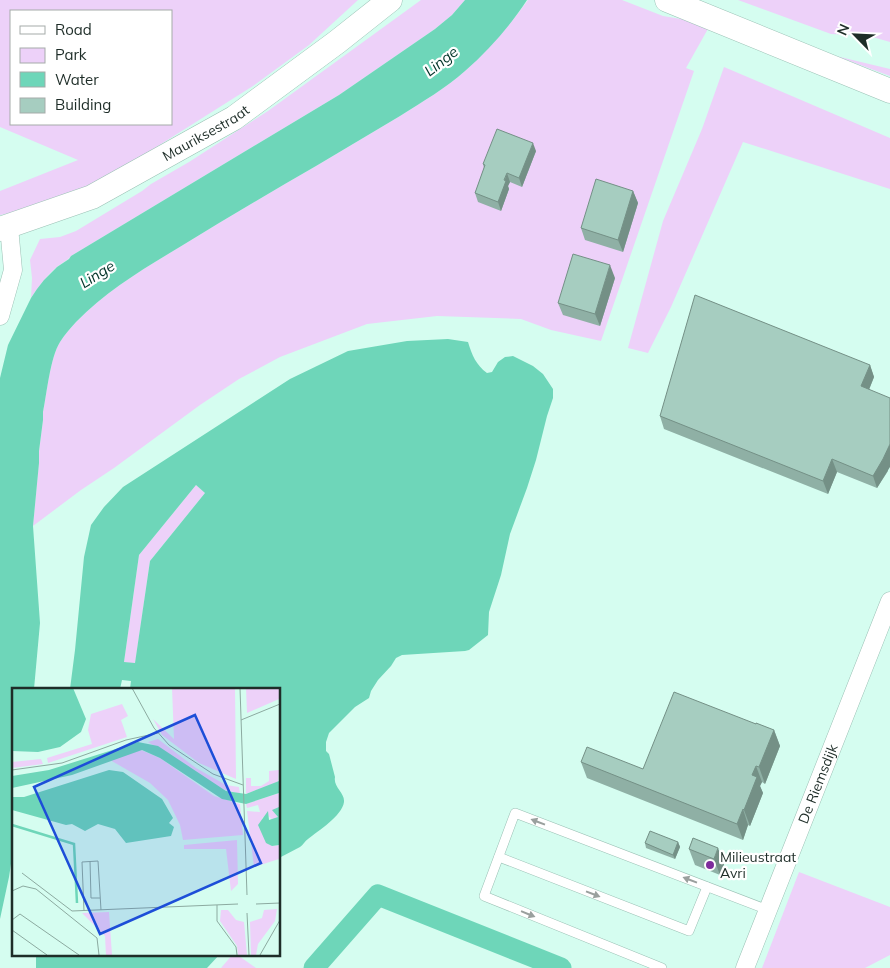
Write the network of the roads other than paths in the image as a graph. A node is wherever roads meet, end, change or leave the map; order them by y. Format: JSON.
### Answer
{"nodes":[{"id":1,"x":390,"y":0,"type":"edge"},
{"id":2,"x":667,"y":0,"type":"edge"},
{"id":3,"x":890,"y":91,"type":"edge"},
{"id":4,"x":5,"y":228,"type":"edge"},
{"id":5,"x":0,"y":316,"type":"edge"},
{"id":6,"x":890,"y":601,"type":"edge"},
{"id":7,"x":499,"y":857,"type":"junction"},
{"id":8,"x":707,"y":887,"type":"junction"},
{"id":9,"x":768,"y":910,"type":"junction"},
{"id":10,"x":662,"y":968,"type":"edge"},
{"id":11,"x":745,"y":968,"type":"edge"}],
"edges":[{"from":1,"to":4,"type":"street","name":"Mauriksestraat"},
{"from":2,"to":3,"type":"street"},
{"from":4,"to":5,"type":"street"},
{"from":6,"to":9,"type":"street","name":"De Riemsdijk"},
{"from":7,"to":8,"type":"lane","one_way":true},
{"from":8,"to":7,"type":"lane","one_way":true},
{"from":7,"to":10,"type":"lane","one_way":true},
{"from":8,"to":9,"type":"lane"},
{"from":9,"to":11,"type":"street","name":"De Riemsdijk"}]}
